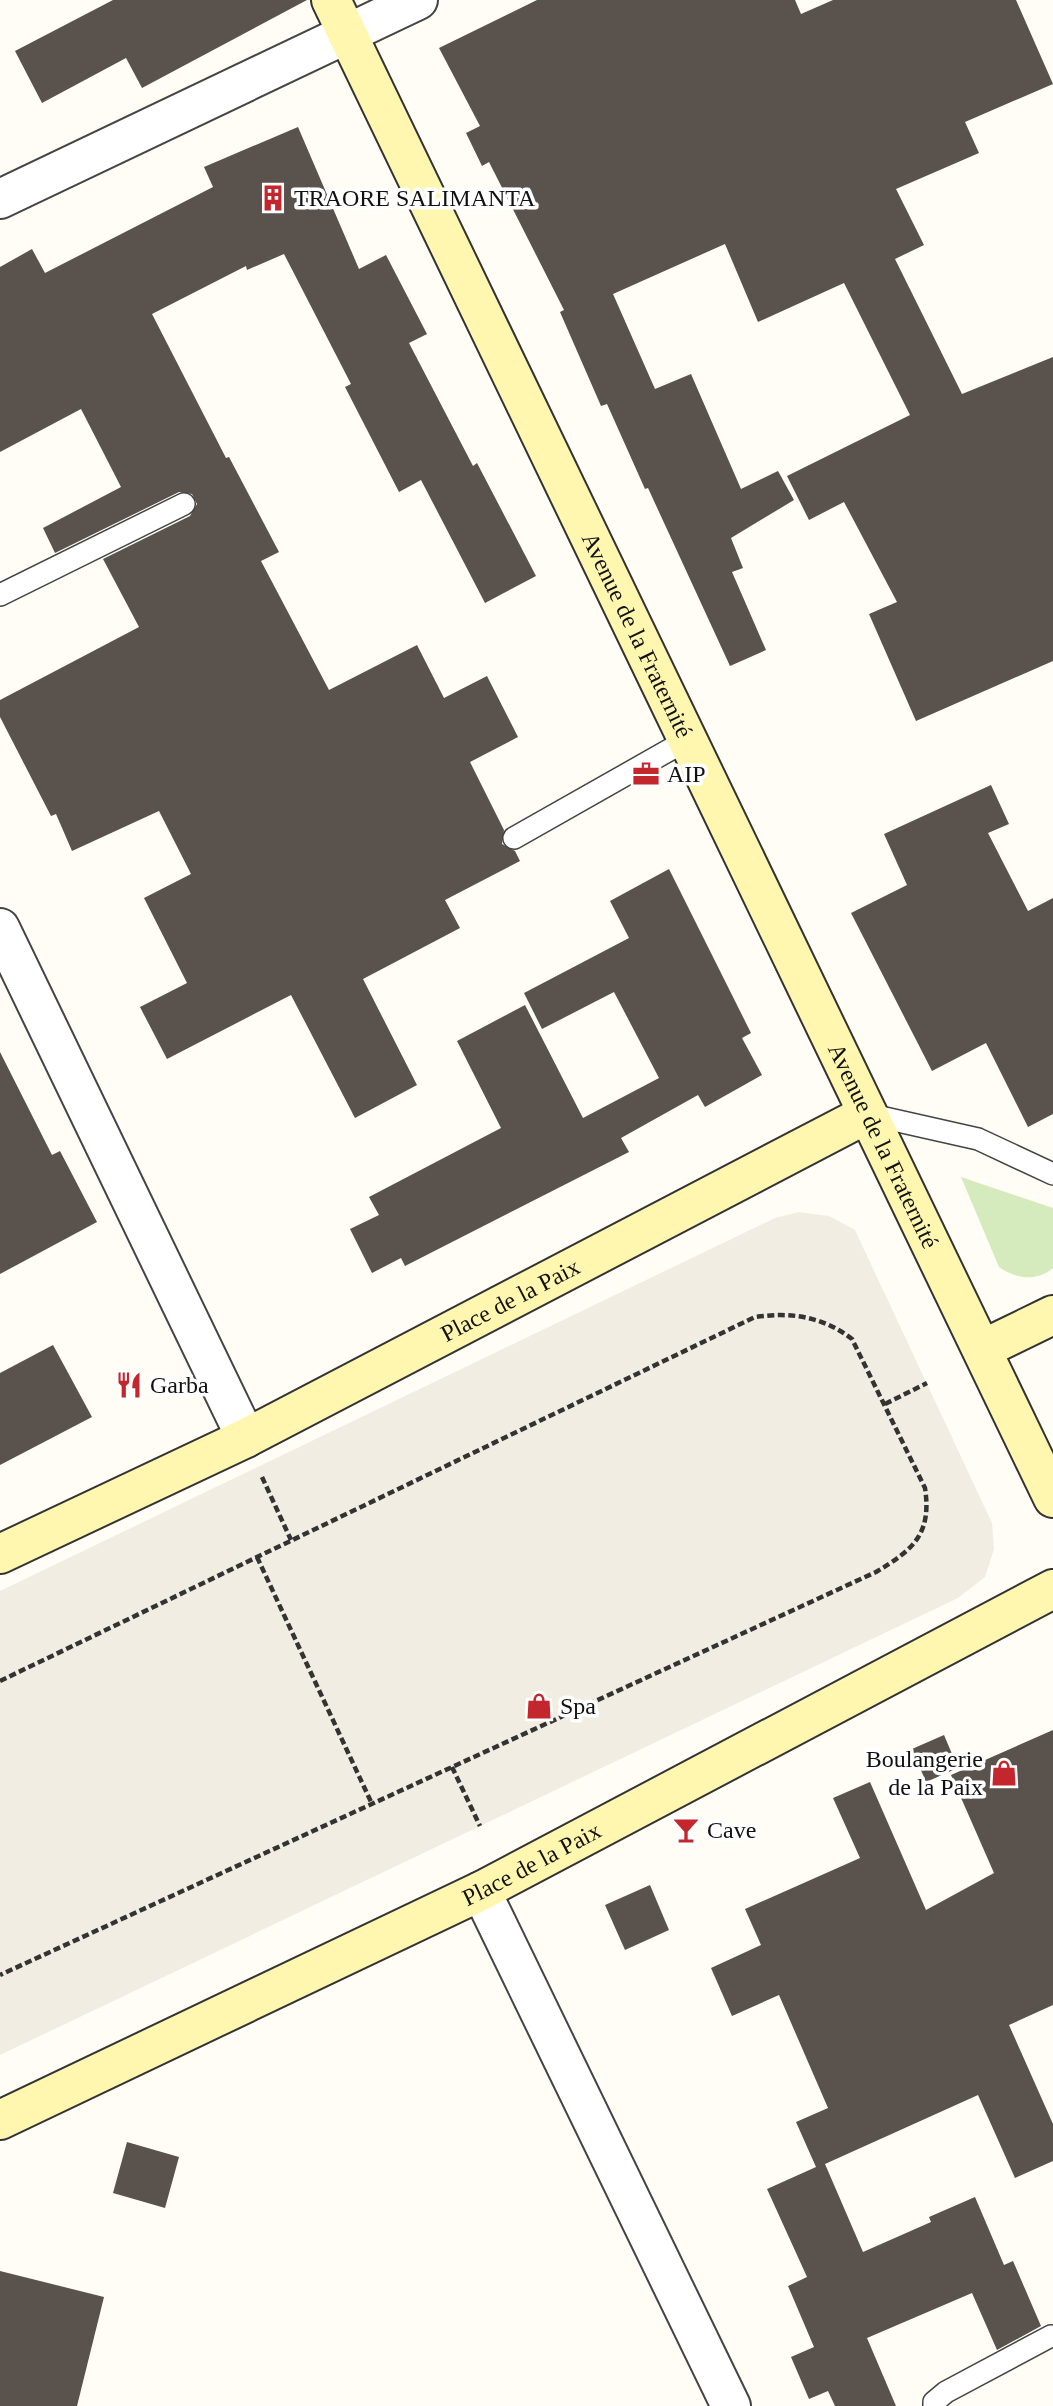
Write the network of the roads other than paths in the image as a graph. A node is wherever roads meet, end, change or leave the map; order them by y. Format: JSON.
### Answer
{"nodes":[{"id":1,"x":331,"y":0,"type":"edge"},
{"id":2,"x":418,"y":0,"type":"edge"},
{"id":3,"x":349,"y":33,"type":"junction"},
{"id":4,"x":0,"y":199,"type":"edge"},
{"id":5,"x":184,"y":504,"type":"dead end"},
{"id":6,"x":0,"y":595,"type":"edge"},
{"id":7,"x":687,"y":740,"type":"junction"},
{"id":8,"x":514,"y":838,"type":"dead end"},
{"id":9,"x":0,"y":928,"type":"edge"},
{"id":10,"x":867,"y":1114,"type":"junction"},
{"id":11,"x":1053,"y":1174,"type":"edge"},
{"id":12,"x":1053,"y":1315,"type":"edge"},
{"id":13,"x":983,"y":1349,"type":"junction"},
{"id":14,"x":252,"y":1453,"type":"junction"},
{"id":15,"x":1053,"y":1498,"type":"edge"},
{"id":16,"x":0,"y":1554,"type":"edge"},
{"id":17,"x":1053,"y":1589,"type":"edge"},
{"id":18,"x":481,"y":1891,"type":"junction"},
{"id":19,"x":0,"y":2120,"type":"edge"},
{"id":20,"x":1051,"y":2336,"type":"edge"},
{"id":21,"x":731,"y":2406,"type":"edge"},
{"id":22,"x":934,"y":2406,"type":"edge"}],
"edges":[{"from":1,"to":3,"type":"main road","name":"Avenue de la Fraternité"},
{"from":2,"to":3,"type":"street"},
{"from":3,"to":4,"type":"street"},
{"from":3,"to":7,"type":"main road","name":"Avenue de la Fraternité"},
{"from":5,"to":6,"type":"lane"},
{"from":7,"to":8,"type":"lane"},
{"from":7,"to":10,"type":"main road","name":"Avenue de la Fraternité"},
{"from":9,"to":14,"type":"street"},
{"from":10,"to":11,"type":"lane"},
{"from":10,"to":13,"type":"main road","name":"Avenue de la Fraternité"},
{"from":10,"to":14,"type":"main road","name":"Place de la Paix"},
{"from":12,"to":13,"type":"main road"},
{"from":13,"to":15,"type":"main road","name":"Avenue de la Fraternité"},
{"from":14,"to":16,"type":"main road","name":"Place de la Paix"},
{"from":17,"to":18,"type":"main road","name":"Place de la Paix"},
{"from":18,"to":19,"type":"main road","name":"Place de la Paix"},
{"from":18,"to":21,"type":"street"},
{"from":20,"to":22,"type":"lane"}]}
